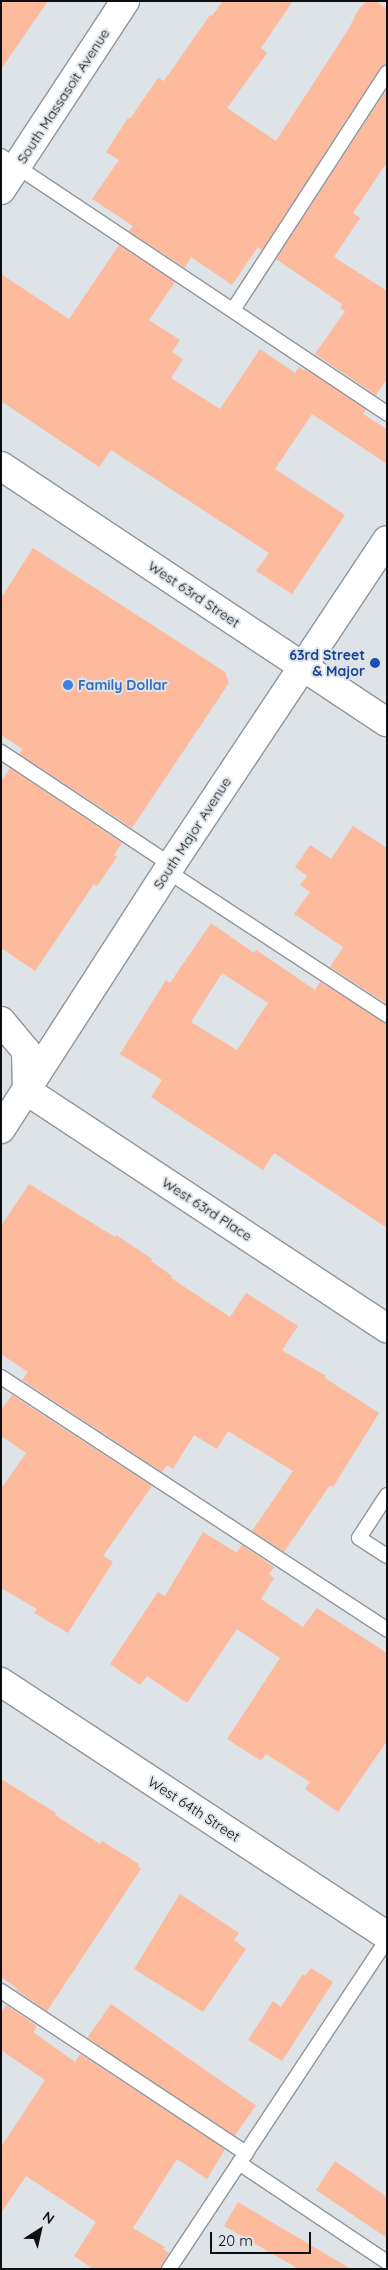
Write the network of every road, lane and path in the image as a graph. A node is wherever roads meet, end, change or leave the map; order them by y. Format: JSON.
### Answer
{"nodes":[{"id":1,"x":125,"y":1,"type":"edge"},
{"id":2,"x":387,"y":73,"type":"edge"},
{"id":3,"x":9,"y":161,"type":"edge"},
{"id":4,"x":1,"y":190,"type":"edge"},
{"id":5,"x":233,"y":310,"type":"junction"},
{"id":6,"x":387,"y":413,"type":"edge"},
{"id":7,"x":4,"y":475,"type":"edge"},
{"id":8,"x":387,"y":540,"type":"edge"},
{"id":9,"x":302,"y":666,"type":"junction"},
{"id":10,"x":387,"y":722,"type":"edge"},
{"id":11,"x":1,"y":752,"type":"edge"},
{"id":12,"x":169,"y":868,"type":"junction"},
{"id":13,"x":387,"y":1015,"type":"edge"},
{"id":14,"x":1,"y":1022,"type":"edge"},
{"id":15,"x":27,"y":1091,"type":"junction"},
{"id":16,"x":1,"y":1100,"type":"edge"},
{"id":17,"x":1,"y":1129,"type":"edge"},
{"id":18,"x":387,"y":1328,"type":"edge"},
{"id":19,"x":1,"y":1377,"type":"edge"},
{"id":20,"x":387,"y":1495,"type":"edge"},
{"id":21,"x":387,"y":1556,"type":"edge"},
{"id":22,"x":387,"y":1630,"type":"edge"},
{"id":23,"x":1,"y":1682,"type":"edge"},
{"id":24,"x":387,"y":1938,"type":"edge"},
{"id":25,"x":1,"y":1992,"type":"edge"},
{"id":26,"x":242,"y":2158,"type":"junction"},
{"id":27,"x":387,"y":2262,"type":"edge"},
{"id":28,"x":169,"y":2269,"type":"edge"}],
"edges":[{"from":1,"to":3,"type":"street","name":"South Massasoit Avenue"},
{"from":2,"to":5,"type":"lane"},
{"from":3,"to":4,"type":"street","name":"South Massasoit Avenue"},
{"from":3,"to":5,"type":"lane"},
{"from":5,"to":6,"type":"lane"},
{"from":7,"to":9,"type":"street","name":"West 63rd Street"},
{"from":8,"to":9,"type":"street","name":"South Major Avenue"},
{"from":9,"to":10,"type":"street","name":"West 63rd Street"},
{"from":9,"to":12,"type":"street","name":"South Major Avenue"},
{"from":11,"to":12,"type":"lane"},
{"from":12,"to":13,"type":"lane"},
{"from":12,"to":15,"type":"street","name":"South Major Avenue"},
{"from":14,"to":15,"type":"street"},
{"from":15,"to":16,"type":"street"},
{"from":15,"to":17,"type":"street","name":"South Major Avenue"},
{"from":15,"to":18,"type":"street","name":"West 63rd Place"},
{"from":19,"to":22,"type":"lane"},
{"from":20,"to":21,"type":"lane"},
{"from":23,"to":24,"type":"street","name":"West 64th Street"},
{"from":24,"to":26,"type":"lane"},
{"from":25,"to":26,"type":"lane"},
{"from":26,"to":27,"type":"lane"},
{"from":26,"to":28,"type":"lane"}]}
